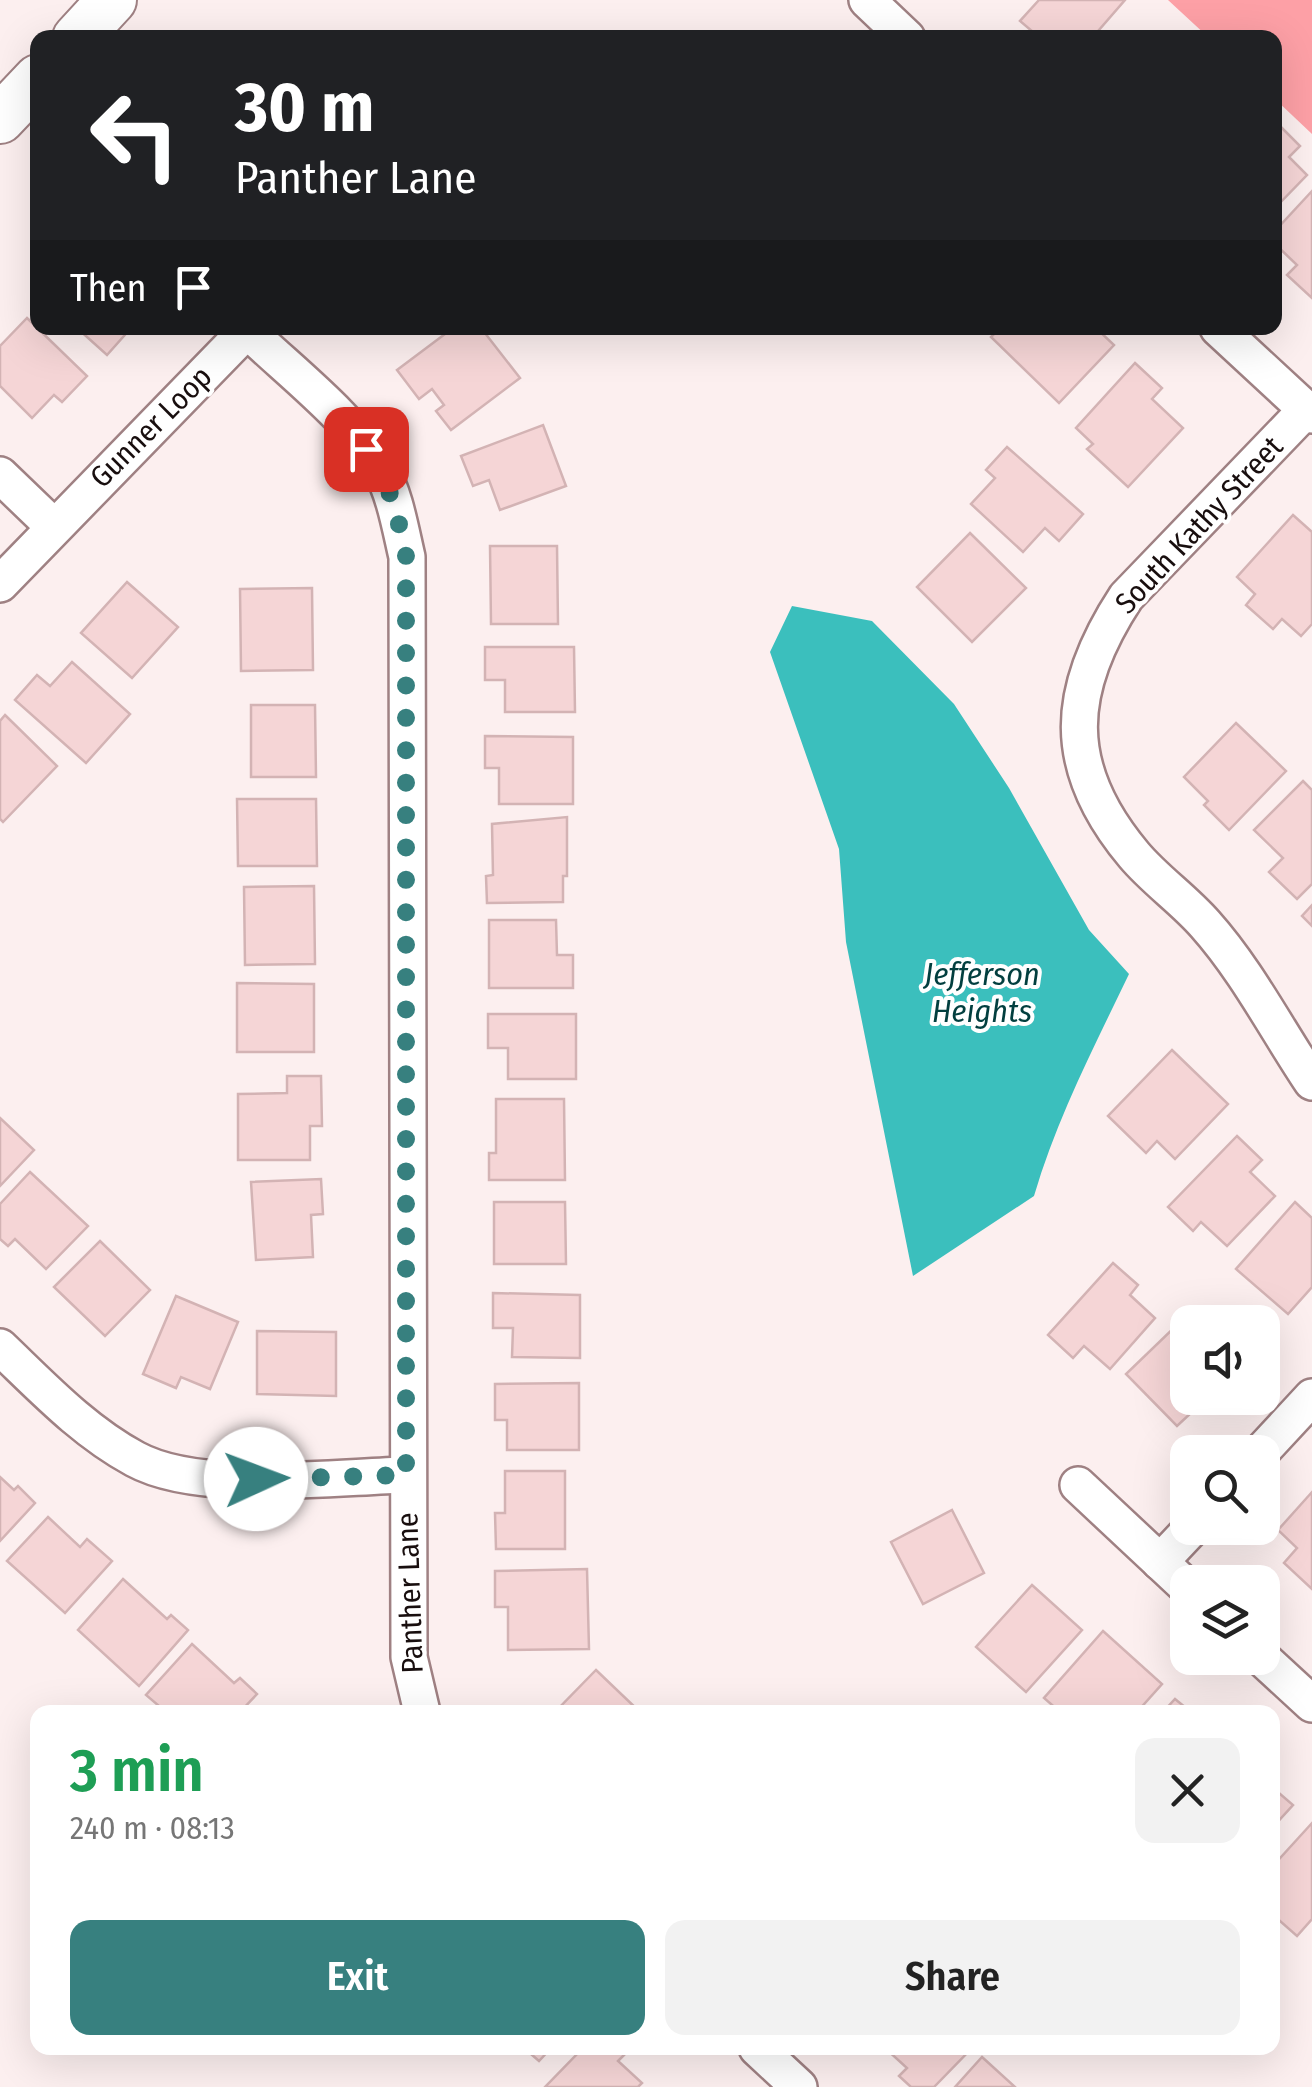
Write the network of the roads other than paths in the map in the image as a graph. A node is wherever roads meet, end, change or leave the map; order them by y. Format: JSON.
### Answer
{"nodes":[{"id":1,"x":112,"y":0,"type":"edge"},
{"id":2,"x":866,"y":0,"type":"edge"},
{"id":3,"x":84,"y":30,"type":"edge"},
{"id":4,"x":898,"y":30,"type":"edge"},
{"id":5,"x":30,"y":87,"type":"edge"},
{"id":6,"x":0,"y":119,"type":"edge"},
{"id":7,"x":242,"y":335,"type":"edge"},
{"id":8,"x":254,"y":335,"type":"edge"},
{"id":9,"x":1225,"y":335,"type":"edge"},
{"id":10,"x":1309,"y":413,"type":"edge"},
{"id":11,"x":0,"y":475,"type":"edge"},
{"id":12,"x":53,"y":526,"type":"junction"},
{"id":13,"x":3,"y":575,"type":"edge"},
{"id":14,"x":1312,"y":1082,"type":"edge"},
{"id":15,"x":0,"y":1347,"type":"edge"},
{"id":16,"x":1312,"y":1397,"type":"edge"},
{"id":17,"x":1277,"y":1435,"type":"edge"},
{"id":18,"x":406,"y":1475,"type":"junction"},
{"id":19,"x":1078,"y":1485,"type":"dead end"},
{"id":20,"x":1176,"y":1545,"type":"edge"},
{"id":21,"x":1160,"y":1562,"type":"junction"},
{"id":22,"x":1170,"y":1571,"type":"edge"},
{"id":23,"x":1280,"y":1675,"type":"edge"},
{"id":24,"x":1312,"y":1704,"type":"edge"},
{"id":25,"x":420,"y":1705,"type":"edge"},
{"id":26,"x":765,"y":2055,"type":"edge"},
{"id":27,"x":799,"y":2087,"type":"edge"}],
"edges":[{"from":1,"to":3,"type":"street"},
{"from":2,"to":4,"type":"street"},
{"from":5,"to":6,"type":"street"},
{"from":7,"to":12,"type":"street","name":"Gunner Loop"},
{"from":8,"to":18,"type":"street","name":"Panther Lane"},
{"from":9,"to":10,"type":"street"},
{"from":10,"to":14,"type":"street","name":"South Kathy Street"},
{"from":11,"to":12,"type":"street"},
{"from":12,"to":13,"type":"street","name":"Gunner Loop"},
{"from":15,"to":18,"type":"street"},
{"from":16,"to":17,"type":"street"},
{"from":18,"to":25,"type":"street","name":"Panther Lane"},
{"from":19,"to":21,"type":"street"},
{"from":20,"to":21,"type":"street"},
{"from":21,"to":22,"type":"street"},
{"from":23,"to":24,"type":"street"},
{"from":26,"to":27,"type":"street"}]}
